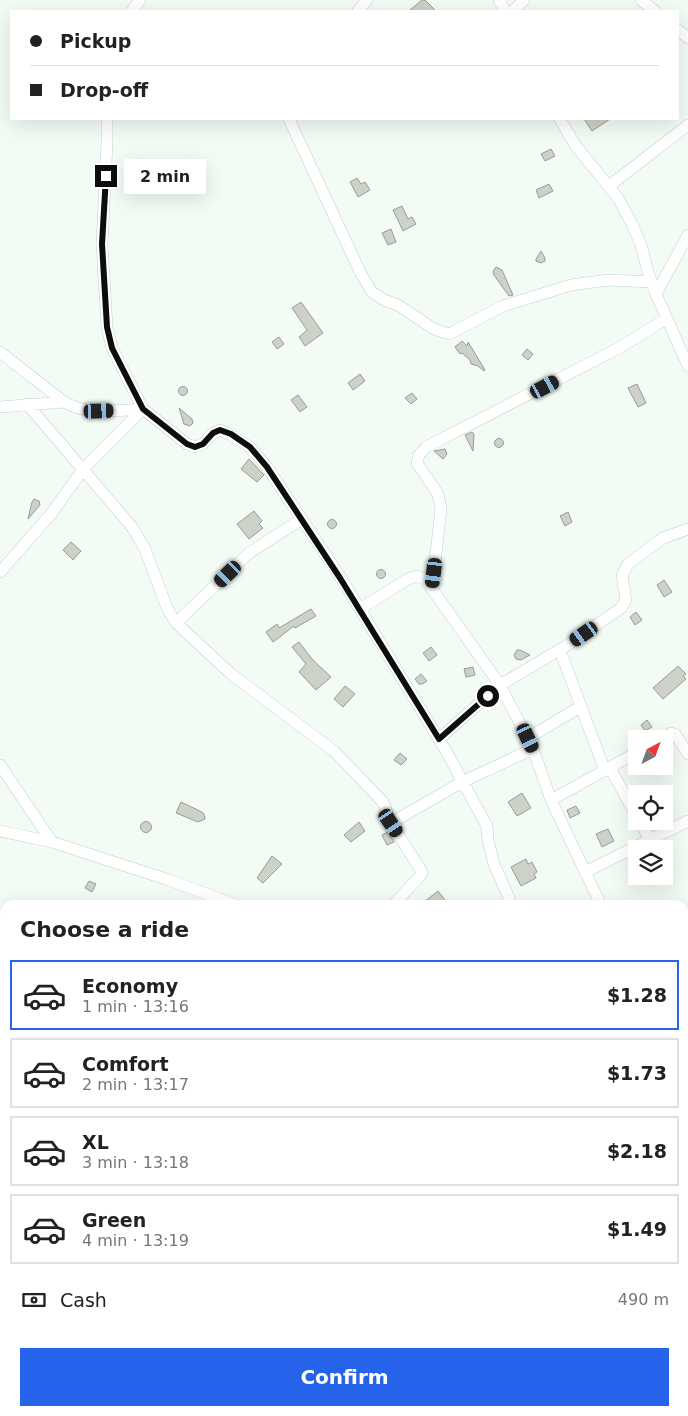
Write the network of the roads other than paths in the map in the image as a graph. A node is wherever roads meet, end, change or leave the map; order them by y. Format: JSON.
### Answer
{"nodes":[{"id":1,"x":524,"y":0,"type":"edge"},
{"id":2,"x":641,"y":0,"type":"edge"},
{"id":3,"x":513,"y":10,"type":"edge"},
{"id":4,"x":654,"y":10,"type":"edge"},
{"id":5,"x":107,"y":120,"type":"edge"},
{"id":6,"x":289,"y":120,"type":"edge"},
{"id":7,"x":561,"y":120,"type":"edge"},
{"id":8,"x":688,"y":125,"type":"edge"},
{"id":9,"x":609,"y":186,"type":"junction"},
{"id":10,"x":688,"y":236,"type":"edge"},
{"id":11,"x":652,"y":282,"type":"junction"},
{"id":12,"x":656,"y":294,"type":"junction"},
{"id":13,"x":666,"y":319,"type":"junction"},
{"id":14,"x":0,"y":352,"type":"edge"},
{"id":15,"x":688,"y":366,"type":"edge"},
{"id":16,"x":64,"y":402,"type":"junction"},
{"id":17,"x":27,"y":404,"type":"junction"},
{"id":18,"x":0,"y":407,"type":"edge"},
{"id":19,"x":143,"y":409,"type":"junction"},
{"id":20,"x":84,"y":468,"type":"junction"},
{"id":21,"x":302,"y":519,"type":"junction"},
{"id":22,"x":688,"y":529,"type":"edge"},
{"id":23,"x":0,"y":572,"type":"edge"},
{"id":24,"x":432,"y":589,"type":"junction"},
{"id":25,"x":360,"y":609,"type":"junction"},
{"id":26,"x":176,"y":623,"type":"junction"},
{"id":27,"x":560,"y":650,"type":"junction"},
{"id":28,"x":500,"y":685,"type":"junction"},
{"id":29,"x":580,"y":707,"type":"junction"},
{"id":30,"x":673,"y":733,"type":"edge"},
{"id":31,"x":528,"y":738,"type":"junction"},
{"id":32,"x":439,"y":739,"type":"junction"},
{"id":33,"x":533,"y":749,"type":"junction"},
{"id":34,"x":688,"y":754,"type":"edge"},
{"id":35,"x":628,"y":759,"type":"edge"},
{"id":36,"x":0,"y":765,"type":"edge"},
{"id":37,"x":608,"y":770,"type":"junction"},
{"id":38,"x":462,"y":782,"type":"junction"},
{"id":39,"x":551,"y":800,"type":"junction"},
{"id":40,"x":628,"y":802,"type":"edge"},
{"id":41,"x":688,"y":820,"type":"edge"},
{"id":42,"x":391,"y":823,"type":"junction"},
{"id":43,"x":645,"y":830,"type":"edge"},
{"id":44,"x":0,"y":831,"type":"edge"},
{"id":45,"x":650,"y":840,"type":"joint"},
{"id":46,"x":52,"y":842,"type":"junction"},
{"id":47,"x":628,"y":851,"type":"edge"},
{"id":48,"x":585,"y":872,"type":"junction"},
{"id":49,"x":223,"y":900,"type":"edge"},
{"id":50,"x":398,"y":900,"type":"edge"},
{"id":51,"x":510,"y":900,"type":"edge"},
{"id":52,"x":599,"y":900,"type":"edge"}],
"edges":[{"from":1,"to":3,"type":"street"},
{"from":2,"to":4,"type":"street"},
{"from":5,"to":19,"type":"street"},
{"from":6,"to":11,"type":"street"},
{"from":7,"to":9,"type":"street"},
{"from":8,"to":9,"type":"street"},
{"from":9,"to":11,"type":"street"},
{"from":10,"to":12,"type":"street"},
{"from":11,"to":12,"type":"street"},
{"from":12,"to":13,"type":"street"},
{"from":13,"to":15,"type":"street"},
{"from":13,"to":24,"type":"street"},
{"from":14,"to":16,"type":"street"},
{"from":16,"to":17,"type":"street"},
{"from":16,"to":19,"type":"street"},
{"from":17,"to":18,"type":"street"},
{"from":17,"to":20,"type":"street"},
{"from":19,"to":20,"type":"street"},
{"from":19,"to":21,"type":"street"},
{"from":20,"to":23,"type":"street"},
{"from":20,"to":26,"type":"street"},
{"from":21,"to":25,"type":"street"},
{"from":21,"to":26,"type":"street"},
{"from":22,"to":27,"type":"street"},
{"from":24,"to":25,"type":"street"},
{"from":24,"to":28,"type":"street"},
{"from":25,"to":32,"type":"street"},
{"from":26,"to":42,"type":"street"},
{"from":27,"to":28,"type":"street"},
{"from":27,"to":29,"type":"street"},
{"from":28,"to":31,"type":"street"},
{"from":28,"to":32,"type":"street"},
{"from":29,"to":31,"type":"street"},
{"from":29,"to":37,"type":"street"},
{"from":30,"to":34,"type":"street"},
{"from":31,"to":33,"type":"street"},
{"from":32,"to":38,"type":"street"},
{"from":33,"to":38,"type":"street"},
{"from":33,"to":39,"type":"street"},
{"from":35,"to":37,"type":"street"},
{"from":36,"to":46,"type":"street"},
{"from":37,"to":39,"type":"street"},
{"from":37,"to":40,"type":"street"},
{"from":38,"to":42,"type":"street"},
{"from":38,"to":51,"type":"street"},
{"from":39,"to":48,"type":"street"},
{"from":41,"to":45,"type":"street"},
{"from":42,"to":50,"type":"street"},
{"from":43,"to":45,"type":"street"},
{"from":44,"to":46,"type":"street"},
{"from":46,"to":49,"type":"street"},
{"from":47,"to":48,"type":"street"},
{"from":48,"to":52,"type":"street"}]}
